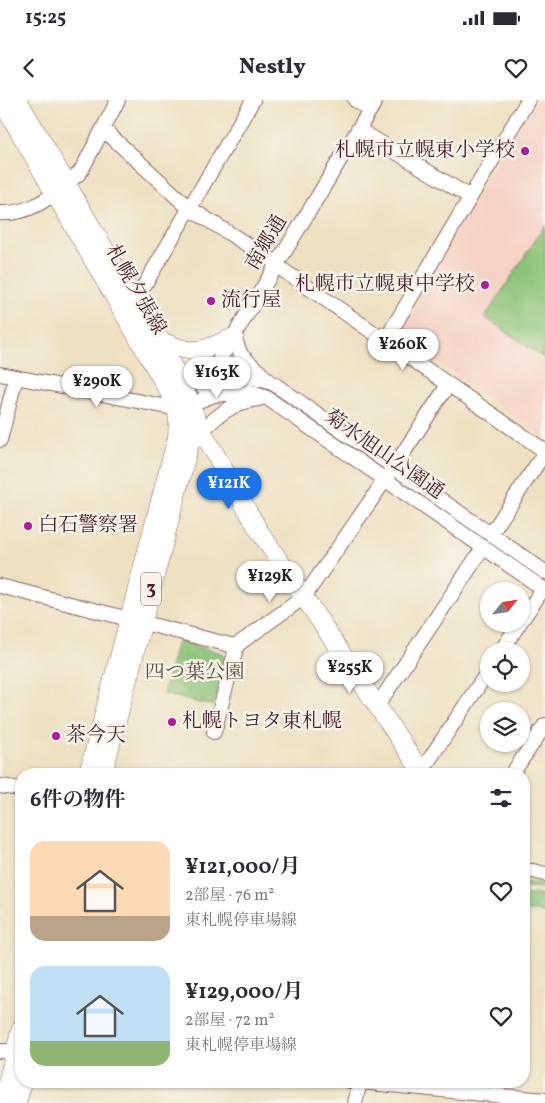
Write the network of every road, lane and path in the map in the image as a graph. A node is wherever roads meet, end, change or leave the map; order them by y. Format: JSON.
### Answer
{"nodes":[{"id":1,"x":1,"y":100,"type":"edge"},
{"id":2,"x":18,"y":100,"type":"edge"},
{"id":3,"x":118,"y":100,"type":"edge"},
{"id":4,"x":253,"y":100,"type":"edge"},
{"id":5,"x":355,"y":100,"type":"edge"},
{"id":6,"x":528,"y":100,"type":"edge"},
{"id":7,"x":373,"y":105,"type":"edge"},
{"id":8,"x":103,"y":129,"type":"junction"},
{"id":9,"x":358,"y":129,"type":"junction"},
{"id":10,"x":61,"y":189,"type":"junction"},
{"id":11,"x":470,"y":197,"type":"junction"},
{"id":12,"x":189,"y":208,"type":"junction"},
{"id":13,"x":0,"y":213,"type":"edge"},
{"id":14,"x":277,"y":265,"type":"junction"},
{"id":15,"x":133,"y":298,"type":"junction"},
{"id":16,"x":234,"y":336,"type":"junction"},
{"id":17,"x":156,"y":338,"type":"junction"},
{"id":18,"x":385,"y":341,"type":"junction"},
{"id":19,"x":0,"y":374,"type":"edge"},
{"id":20,"x":16,"y":377,"type":"junction"},
{"id":21,"x":208,"y":382,"type":"junction"},
{"id":22,"x":274,"y":384,"type":"junction"},
{"id":23,"x":448,"y":385,"type":"junction"},
{"id":24,"x":267,"y":398,"type":"junction"},
{"id":25,"x":184,"y":406,"type":"junction"},
{"id":26,"x":202,"y":431,"type":"junction"},
{"id":27,"x":0,"y":440,"type":"edge"},
{"id":28,"x":190,"y":444,"type":"junction"},
{"id":29,"x":545,"y":452,"type":"edge"},
{"id":30,"x":394,"y":467,"type":"junction"},
{"id":31,"x":384,"y":480,"type":"junction"},
{"id":32,"x":490,"y":534,"type":"junction"},
{"id":33,"x":483,"y":548,"type":"junction"},
{"id":34,"x":545,"y":572,"type":"edge"},
{"id":35,"x":0,"y":586,"type":"edge"},
{"id":36,"x":544,"y":589,"type":"edge"},
{"id":37,"x":304,"y":597,"type":"junction"},
{"id":38,"x":530,"y":608,"type":"edge"},
{"id":39,"x":135,"y":621,"type":"junction"},
{"id":40,"x":237,"y":644,"type":"junction"},
{"id":41,"x":480,"y":684,"type":"edge"},
{"id":42,"x":377,"y":706,"type":"junction"},
{"id":43,"x":545,"y":725,"type":"edge"},
{"id":44,"x":214,"y":732,"type":"dead end"},
{"id":45,"x":90,"y":768,"type":"edge"},
{"id":46,"x":104,"y":768,"type":"edge"},
{"id":47,"x":419,"y":768,"type":"edge"},
{"id":48,"x":425,"y":768,"type":"edge"},
{"id":49,"x":516,"y":768,"type":"edge"},
{"id":50,"x":0,"y":786,"type":"edge"},
{"id":51,"x":15,"y":788,"type":"edge"},
{"id":52,"x":530,"y":871,"type":"edge"},
{"id":53,"x":545,"y":874,"type":"edge"},
{"id":54,"x":12,"y":1052,"type":"edge"},
{"id":55,"x":21,"y":1088,"type":"edge"},
{"id":56,"x":355,"y":1088,"type":"edge"},
{"id":57,"x":404,"y":1088,"type":"edge"},
{"id":58,"x":493,"y":1099,"type":"edge"},
{"id":59,"x":545,"y":1100,"type":"edge"},
{"id":60,"x":2,"y":1103,"type":"edge"},
{"id":61,"x":17,"y":1103,"type":"edge"},
{"id":62,"x":355,"y":1103,"type":"edge"}],
"edges":[{"from":1,"to":10,"type":"main road","name":"札幌夕張線","number":"3"},
{"from":2,"to":10,"type":"main road","name":"札幌夕張線","number":"3"},
{"from":3,"to":8,"type":"street"},
{"from":4,"to":12,"type":"street"},
{"from":5,"to":7,"type":"street"},
{"from":6,"to":11,"type":"street"},
{"from":7,"to":9,"type":"street","name":"南郷通"},
{"from":8,"to":10,"type":"street"},
{"from":8,"to":12,"type":"street"},
{"from":9,"to":11,"type":"street"},
{"from":9,"to":14,"type":"street","name":"南郷通"},
{"from":10,"to":13,"type":"street"},
{"from":10,"to":15,"type":"main road","name":"札幌夕張線","number":"3"},
{"from":10,"to":25,"type":"main road","name":"札幌夕張線","number":"3"},
{"from":11,"to":18,"type":"street"},
{"from":12,"to":14,"type":"street"},
{"from":12,"to":15,"type":"street"},
{"from":14,"to":16,"type":"street","name":"南郷通"},
{"from":14,"to":18,"type":"street"},
{"from":15,"to":17,"type":"main road","name":"札幌夕張線","number":"3"},
{"from":16,"to":17,"type":"main road"},
{"from":16,"to":21,"type":"street","name":"南郷通"},
{"from":16,"to":22,"type":"street"},
{"from":17,"to":25,"type":"main road","name":"札幌夕張線","number":"3"},
{"from":18,"to":23,"type":"street"},
{"from":19,"to":20,"type":"street"},
{"from":20,"to":25,"type":"street"},
{"from":20,"to":27,"type":"street"},
{"from":21,"to":22,"type":"street","name":"菊水旭山公園通"},
{"from":21,"to":25,"type":"street","name":"南郷通"},
{"from":22,"to":30,"type":"street","name":"菊水旭山公園通"},
{"from":23,"to":29,"type":"street"},
{"from":23,"to":30,"type":"street"},
{"from":24,"to":25,"type":"street","name":"菊水旭山公園通"},
{"from":24,"to":26,"type":"street"},
{"from":24,"to":31,"type":"street","name":"菊水旭山公園通"},
{"from":25,"to":26,"type":"main road"},
{"from":25,"to":28,"type":"main road","name":"札幌夕張線","number":"3"},
{"from":25,"to":39,"type":"main road","name":"札幌夕張線","number":"3"},
{"from":26,"to":28,"type":"street"},
{"from":26,"to":37,"type":"main road"},
{"from":28,"to":39,"type":"main road","name":"札幌夕張線","number":"3"},
{"from":29,"to":32,"type":"street"},
{"from":30,"to":31,"type":"street"},
{"from":30,"to":32,"type":"street","name":"菊水旭山公園通"},
{"from":31,"to":33,"type":"street","name":"菊水旭山公園通"},
{"from":31,"to":37,"type":"street"},
{"from":32,"to":34,"type":"street","name":"菊水旭山公園通"},
{"from":33,"to":36,"type":"street","name":"菊水旭山公園通"},
{"from":33,"to":42,"type":"street"},
{"from":35,"to":39,"type":"street"},
{"from":36,"to":38,"type":"street"},
{"from":37,"to":40,"type":"street"},
{"from":37,"to":42,"type":"main road"},
{"from":39,"to":40,"type":"street"},
{"from":39,"to":45,"type":"main road","name":"札幌夕張線","number":"3"},
{"from":39,"to":46,"type":"main road","name":"札幌夕張線","number":"3"},
{"from":40,"to":44,"type":"street"},
{"from":41,"to":48,"type":"street"},
{"from":42,"to":47,"type":"main road"},
{"from":43,"to":49,"type":"street"},
{"from":50,"to":51,"type":"street"},
{"from":52,"to":53,"type":"street"},
{"from":54,"to":60,"type":"main road"},
{"from":55,"to":61,"type":"main road"},
{"from":56,"to":62,"type":"street"},
{"from":57,"to":58,"type":"street"},
{"from":58,"to":59,"type":"street"}]}
